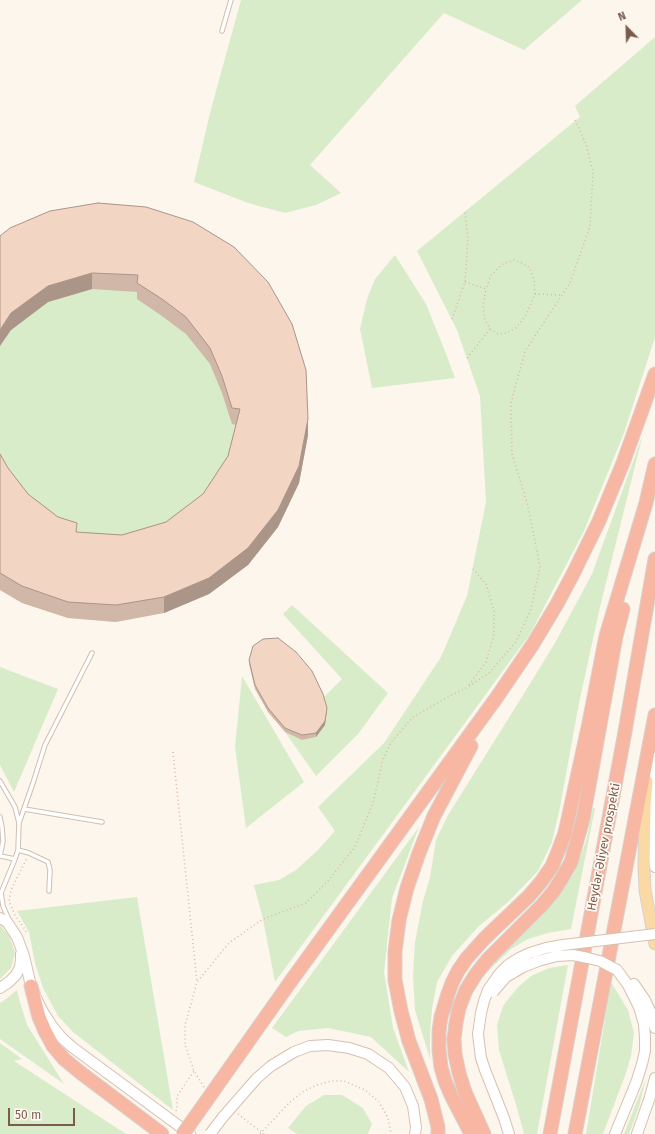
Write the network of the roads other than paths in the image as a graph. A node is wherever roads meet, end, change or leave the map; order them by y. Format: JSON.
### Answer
{"nodes":[{"id":1,"x":231,"y":0,"type":"edge"},
{"id":2,"x":222,"y":31,"type":"dead end"},
{"id":3,"x":655,"y":374,"type":"edge"},
{"id":4,"x":655,"y":464,"type":"edge"},
{"id":5,"x":646,"y":503,"type":"junction"},
{"id":6,"x":655,"y":559,"type":"edge"},
{"id":7,"x":92,"y":653,"type":"dead end"},
{"id":8,"x":498,"y":697,"type":"junction"},
{"id":9,"x":655,"y":715,"type":"edge"},
{"id":10,"x":651,"y":734,"type":"junction"},
{"id":11,"x":0,"y":781,"type":"edge"},
{"id":12,"x":24,"y":809,"type":"junction"},
{"id":13,"x":0,"y":817,"type":"edge"},
{"id":14,"x":102,"y":822,"type":"dead end"},
{"id":15,"x":19,"y":823,"type":"junction"},
{"id":16,"x":18,"y":850,"type":"junction"},
{"id":17,"x":0,"y":856,"type":"edge"},
{"id":18,"x":16,"y":859,"type":"junction"},
{"id":19,"x":655,"y":868,"type":"edge"},
{"id":20,"x":49,"y":890,"type":"dead end"},
{"id":21,"x":0,"y":918,"type":"edge"},
{"id":22,"x":14,"y":931,"type":"junction"},
{"id":23,"x":655,"y":934,"type":"edge"},
{"id":24,"x":19,"y":943,"type":"junction"},
{"id":25,"x":655,"y":944,"type":"edge"},
{"id":26,"x":617,"y":970,"type":"junction"},
{"id":27,"x":31,"y":986,"type":"junction"},
{"id":28,"x":0,"y":988,"type":"edge"},
{"id":29,"x":481,"y":1013,"type":"junction"},
{"id":30,"x":655,"y":1028,"type":"edge"},
{"id":31,"x":655,"y":1078,"type":"edge"},
{"id":32,"x":162,"y":1134,"type":"edge"},
{"id":33,"x":183,"y":1134,"type":"edge"},
{"id":34,"x":190,"y":1134,"type":"edge"},
{"id":35,"x":210,"y":1134,"type":"edge"},
{"id":36,"x":415,"y":1134,"type":"edge"},
{"id":37,"x":438,"y":1134,"type":"edge"},
{"id":38,"x":471,"y":1134,"type":"edge"},
{"id":39,"x":484,"y":1134,"type":"edge"},
{"id":40,"x":509,"y":1134,"type":"edge"},
{"id":41,"x":550,"y":1134,"type":"edge"},
{"id":42,"x":575,"y":1134,"type":"edge"},
{"id":43,"x":615,"y":1134,"type":"edge"},
{"id":44,"x":637,"y":1134,"type":"edge"}],
"edges":[{"from":1,"to":2,"type":"lane"},
{"from":3,"to":8,"type":"highway"},
{"from":4,"to":5,"type":"highway"},
{"from":5,"to":38,"type":"highway"},
{"from":5,"to":39,"type":"highway"},
{"from":6,"to":41,"type":"highway","name":"Heydər Əliyev prospekti"},
{"from":7,"to":12,"type":"lane"},
{"from":8,"to":33,"type":"highway","bridge":true},
{"from":8,"to":37,"type":"highway"},
{"from":9,"to":10,"type":"highway","name":"Heydər Əliyev prospekti"},
{"from":10,"to":19,"type":"main road"},
{"from":10,"to":25,"type":"main road"},
{"from":10,"to":42,"type":"highway","name":"Heydər Əliyev prospekti"},
{"from":11,"to":15,"type":"lane"},
{"from":12,"to":14,"type":"lane"},
{"from":12,"to":15,"type":"lane"},
{"from":13,"to":17,"type":"lane"},
{"from":15,"to":16,"type":"lane"},
{"from":16,"to":18,"type":"lane"},
{"from":16,"to":20,"type":"lane"},
{"from":17,"to":18,"type":"lane"},
{"from":18,"to":22,"type":"lane"},
{"from":21,"to":22,"type":"main road"},
{"from":22,"to":24,"type":"main road"},
{"from":23,"to":29,"type":"main road","bridge":true},
{"from":24,"to":27,"type":"main road"},
{"from":24,"to":28,"type":"main road"},
{"from":26,"to":29,"type":"main road","bridge":true},
{"from":26,"to":30,"type":"main road"},
{"from":26,"to":43,"type":"main road"},
{"from":27,"to":32,"type":"highway"},
{"from":27,"to":34,"type":"main road"},
{"from":29,"to":40,"type":"main road"},
{"from":31,"to":44,"type":"main road"},
{"from":35,"to":36,"type":"main road","bridge":true}]}
